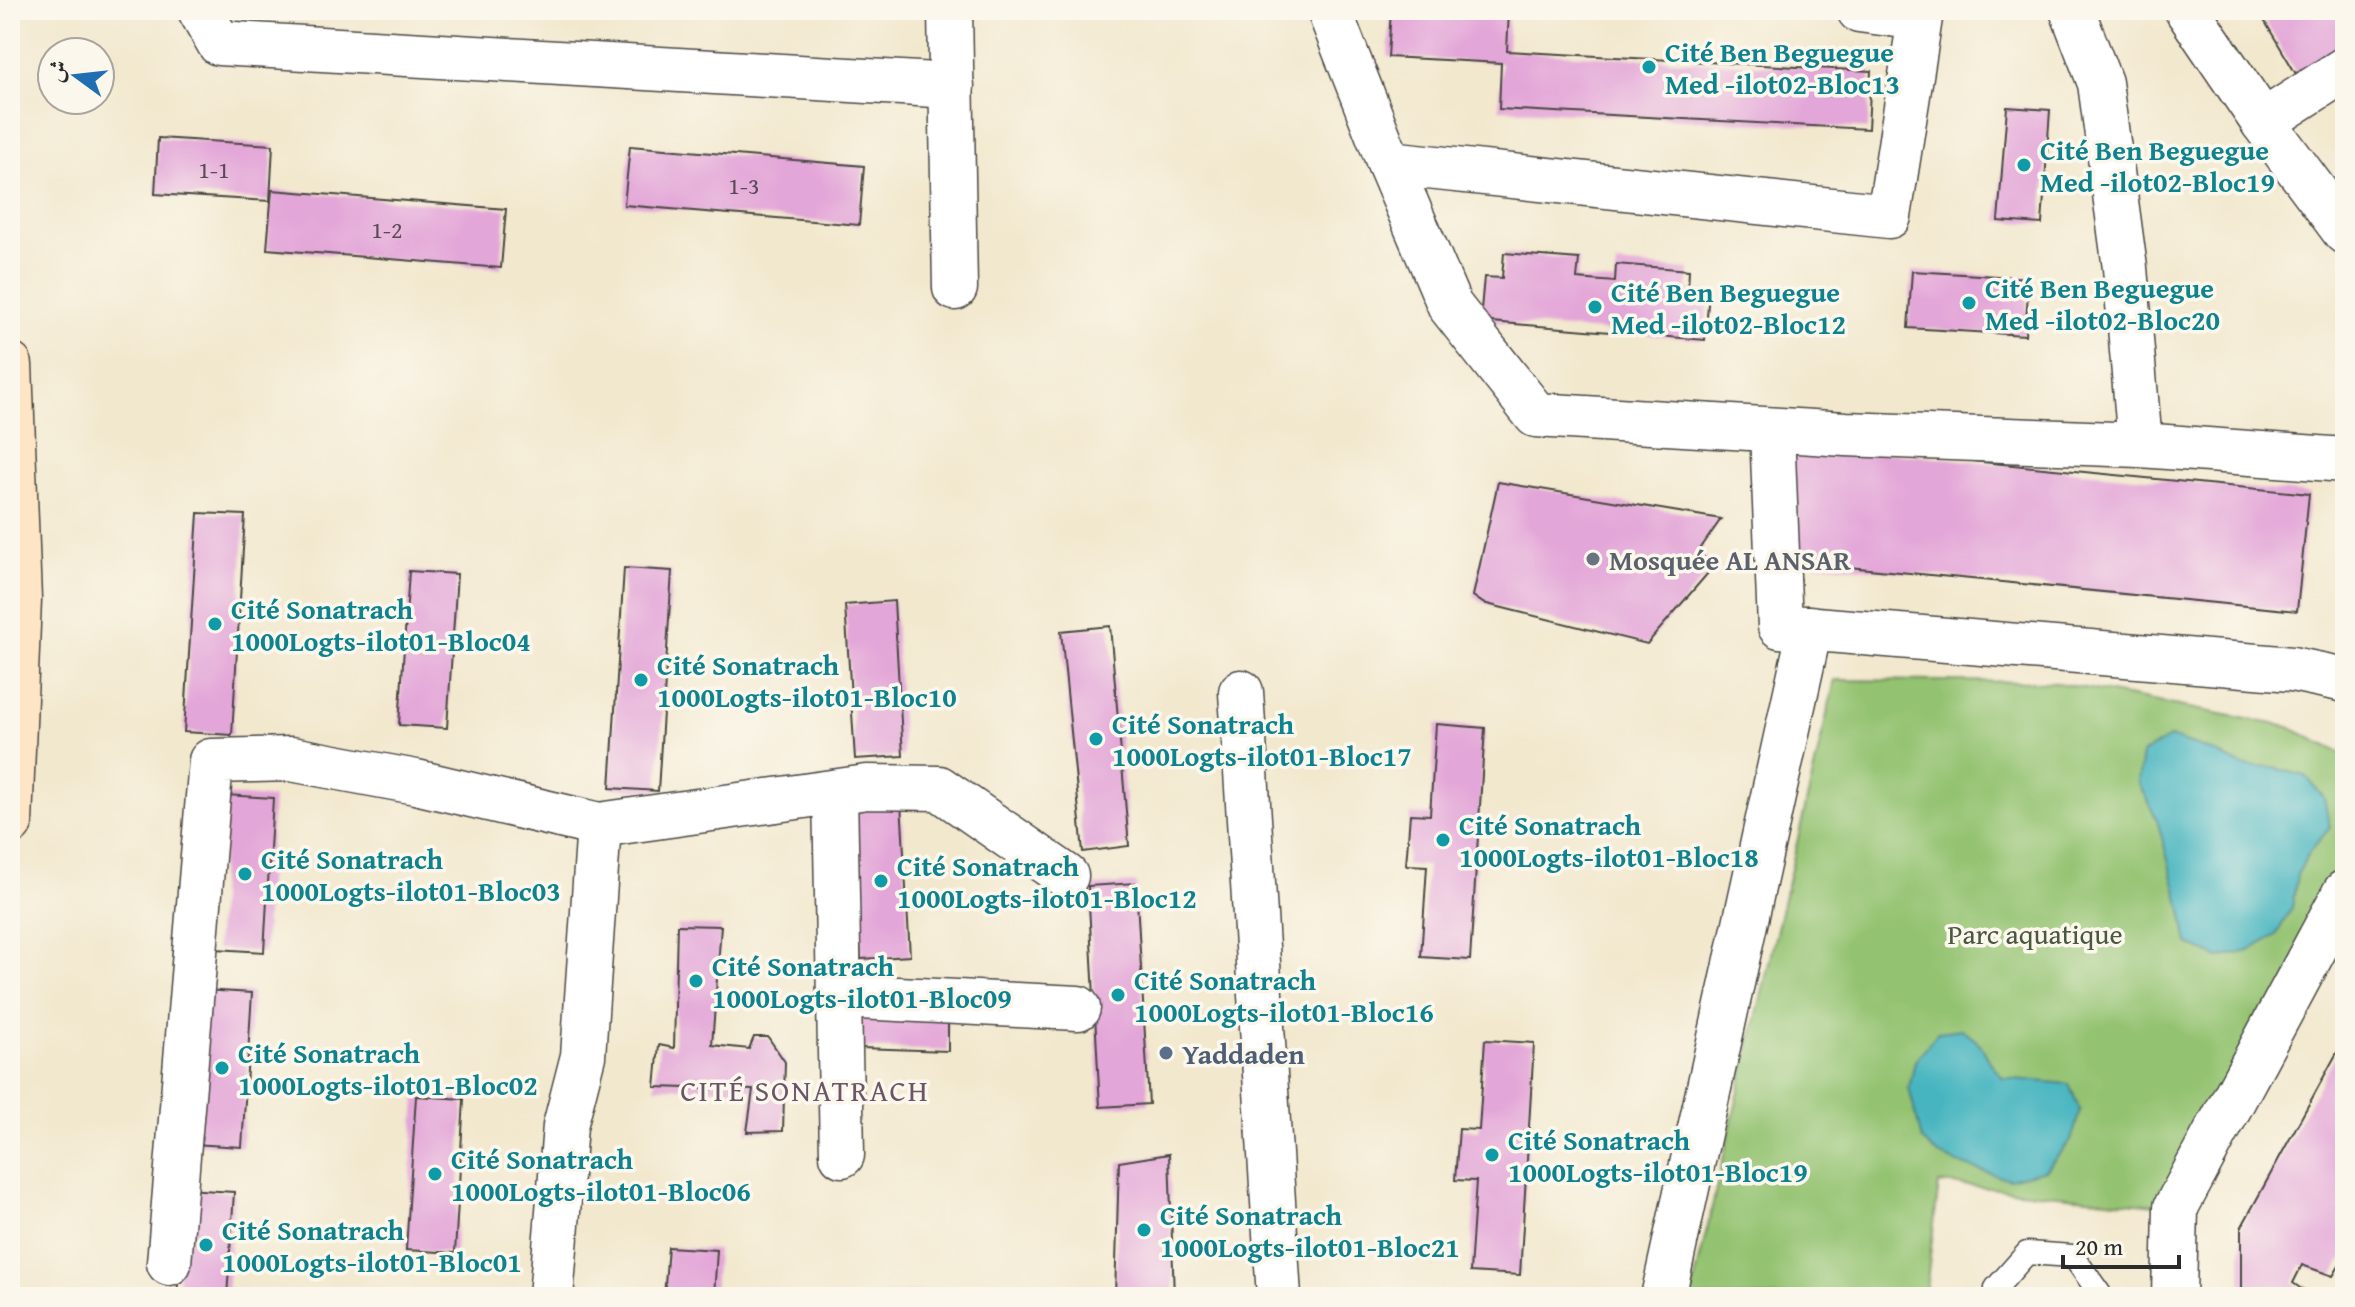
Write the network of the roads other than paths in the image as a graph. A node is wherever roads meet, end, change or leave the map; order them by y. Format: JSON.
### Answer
{"nodes":[{"id":1,"x":200,"y":10,"type":"edge"},
{"id":2,"x":950,"y":10,"type":"edge"},
{"id":3,"x":1329,"y":10,"type":"edge"},
{"id":4,"x":1859,"y":10,"type":"edge"},
{"id":5,"x":2072,"y":10,"type":"edge"},
{"id":6,"x":2187,"y":10,"type":"edge"},
{"id":7,"x":2345,"y":69,"type":"edge"},
{"id":8,"x":952,"y":86,"type":"junction"},
{"id":9,"x":2263,"y":122,"type":"junction"},
{"id":10,"x":1389,"y":163,"type":"junction"},
{"id":11,"x":2345,"y":232,"type":"edge"},
{"id":12,"x":955,"y":288,"type":"dead end"},
{"id":13,"x":10,"y":365,"type":"edge"},
{"id":14,"x":1772,"y":430,"type":"junction"},
{"id":15,"x":2140,"y":445,"type":"junction"},
{"id":16,"x":2345,"y":460,"type":"edge"},
{"id":17,"x":1810,"y":628,"type":"junction"},
{"id":18,"x":2345,"y":680,"type":"edge"},
{"id":19,"x":1241,"y":692,"type":"dead end"},
{"id":20,"x":835,"y":792,"type":"junction"},
{"id":21,"x":10,"y":823,"type":"edge"},
{"id":22,"x":599,"y":825,"type":"junction"},
{"id":23,"x":1066,"y":876,"type":"dead end"},
{"id":24,"x":2345,"y":892,"type":"edge"},
{"id":25,"x":839,"y":996,"type":"junction"},
{"id":26,"x":1078,"y":1008,"type":"dead end"},
{"id":27,"x":842,"y":1155,"type":"dead end"},
{"id":28,"x":169,"y":1263,"type":"dead end"},
{"id":29,"x":551,"y":1297,"type":"edge"},
{"id":30,"x":1279,"y":1297,"type":"edge"},
{"id":31,"x":1663,"y":1297,"type":"edge"},
{"id":32,"x":1998,"y":1297,"type":"edge"},
{"id":33,"x":2099,"y":1297,"type":"edge"},
{"id":34,"x":2174,"y":1297,"type":"edge"}],
"edges":[{"from":1,"to":8,"type":"street"},
{"from":2,"to":8,"type":"street"},
{"from":3,"to":10,"type":"street"},
{"from":4,"to":10,"type":"street"},
{"from":5,"to":15,"type":"street"},
{"from":6,"to":9,"type":"street"},
{"from":7,"to":9,"type":"street"},
{"from":8,"to":12,"type":"street"},
{"from":9,"to":11,"type":"street"},
{"from":10,"to":14,"type":"street"},
{"from":13,"to":21,"type":"main road"},
{"from":14,"to":15,"type":"street"},
{"from":14,"to":17,"type":"street"},
{"from":15,"to":16,"type":"street"},
{"from":17,"to":18,"type":"street"},
{"from":17,"to":31,"type":"street"},
{"from":19,"to":30,"type":"street"},
{"from":20,"to":22,"type":"street"},
{"from":20,"to":23,"type":"street"},
{"from":20,"to":25,"type":"street"},
{"from":22,"to":28,"type":"street"},
{"from":22,"to":29,"type":"street"},
{"from":24,"to":34,"type":"street"},
{"from":25,"to":26,"type":"street"},
{"from":25,"to":27,"type":"street"},
{"from":32,"to":33,"type":"lane"}]}
